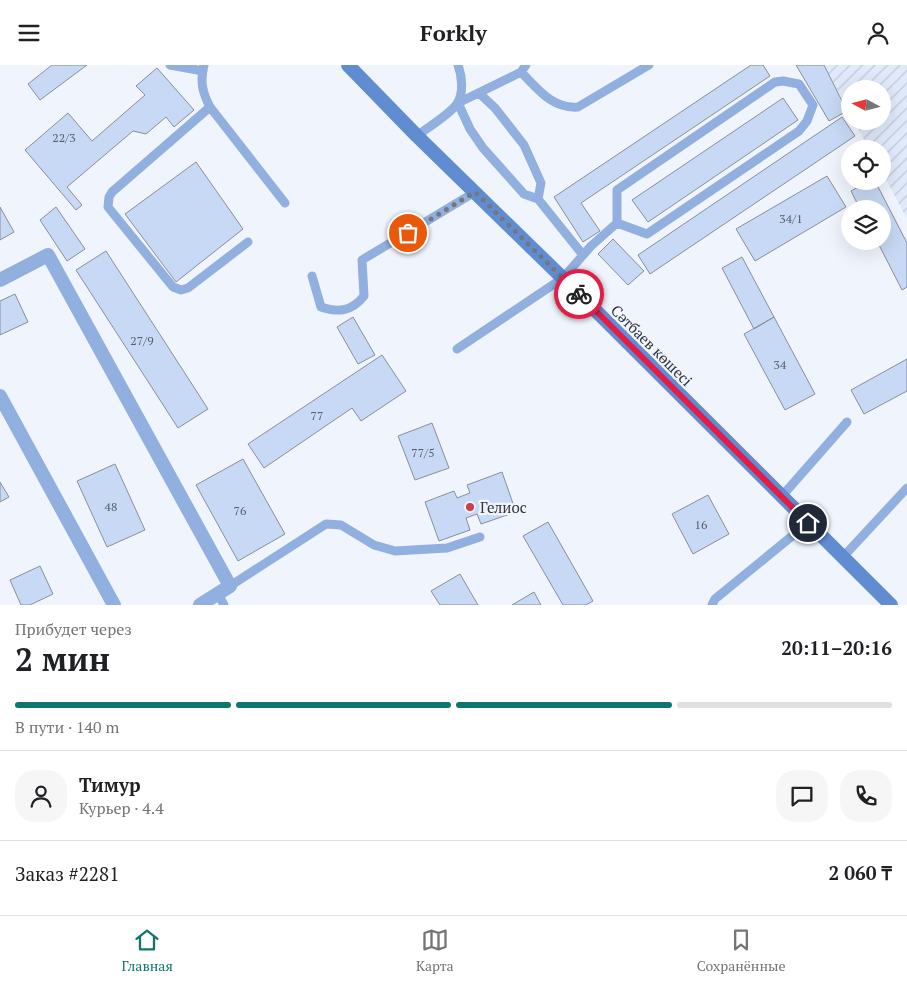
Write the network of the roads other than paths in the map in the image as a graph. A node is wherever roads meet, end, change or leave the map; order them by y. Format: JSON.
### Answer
{"nodes":[{"id":1,"x":170,"y":65,"type":"edge"},
{"id":2,"x":348,"y":65,"type":"edge"},
{"id":3,"x":458,"y":65,"type":"edge"},
{"id":4,"x":649,"y":65,"type":"edge"},
{"id":5,"x":204,"y":68,"type":"edge"},
{"id":6,"x":523,"y":69,"type":"edge"},
{"id":7,"x":479,"y":93,"type":"junction"},
{"id":8,"x":458,"y":103,"type":"junction"},
{"id":9,"x":210,"y":107,"type":"junction"},
{"id":10,"x":417,"y":136,"type":"junction"},
{"id":11,"x":475,"y":192,"type":"junction"},
{"id":12,"x":538,"y":199,"type":"junction"},
{"id":13,"x":285,"y":203,"type":"dead end"},
{"id":14,"x":617,"y":223,"type":"junction"},
{"id":15,"x":248,"y":243,"type":"dead end"},
{"id":16,"x":583,"y":255,"type":"junction"},
{"id":17,"x":312,"y":276,"type":"dead end"},
{"id":18,"x":563,"y":278,"type":"junction"},
{"id":19,"x":0,"y":280,"type":"edge"},
{"id":20,"x":457,"y":349,"type":"dead end"},
{"id":21,"x":0,"y":396,"type":"edge"},
{"id":22,"x":847,"y":421,"type":"dead end"},
{"id":23,"x":907,"y":488,"type":"edge"},
{"id":24,"x":782,"y":496,"type":"junction"},
{"id":25,"x":808,"y":523,"type":"junction"},
{"id":26,"x":480,"y":537,"type":"dead end"},
{"id":27,"x":843,"y":557,"type":"junction"},
{"id":28,"x":230,"y":586,"type":"junction"},
{"id":29,"x":221,"y":599,"type":"edge"},
{"id":30,"x":114,"y":605,"type":"edge"},
{"id":31,"x":200,"y":605,"type":"edge"},
{"id":32,"x":712,"y":605,"type":"edge"},
{"id":33,"x":891,"y":605,"type":"edge"}],
"edges":[{"from":1,"to":5,"type":"lane"},
{"from":2,"to":10,"type":"main road","name":"Сәтбаев көшесі"},
{"from":3,"to":8,"type":"lane"},
{"from":4,"to":6,"type":"lane"},
{"from":5,"to":9,"type":"lane"},
{"from":6,"to":7,"type":"lane"},
{"from":7,"to":8,"type":"lane"},
{"from":7,"to":12,"type":"lane"},
{"from":8,"to":10,"type":"lane"},
{"from":8,"to":12,"type":"lane"},
{"from":9,"to":13,"type":"lane"},
{"from":9,"to":15,"type":"lane"},
{"from":10,"to":11,"type":"main road","name":"Сәтбаев көшесі"},
{"from":11,"to":17,"type":"lane"},
{"from":11,"to":18,"type":"main road","name":"Сәтбаев көшесі"},
{"from":12,"to":16,"type":"lane"},
{"from":14,"to":14,"type":"lane"},
{"from":14,"to":16,"type":"lane"},
{"from":16,"to":18,"type":"lane"},
{"from":18,"to":20,"type":"lane"},
{"from":18,"to":24,"type":"main road","name":"Сәтбаев көшесі"},
{"from":19,"to":28,"type":"street"},
{"from":21,"to":30,"type":"street"},
{"from":22,"to":24,"type":"lane"},
{"from":23,"to":27,"type":"lane"},
{"from":24,"to":25,"type":"main road","name":"Сәтбаев көшесі"},
{"from":25,"to":27,"type":"main road","name":"Сәтбаев көшесі"},
{"from":25,"to":32,"type":"lane"},
{"from":26,"to":28,"type":"lane"},
{"from":27,"to":33,"type":"main road","name":"Сәтбаев көшесі"},
{"from":28,"to":29,"type":"street"},
{"from":29,"to":31,"type":"street"}]}
